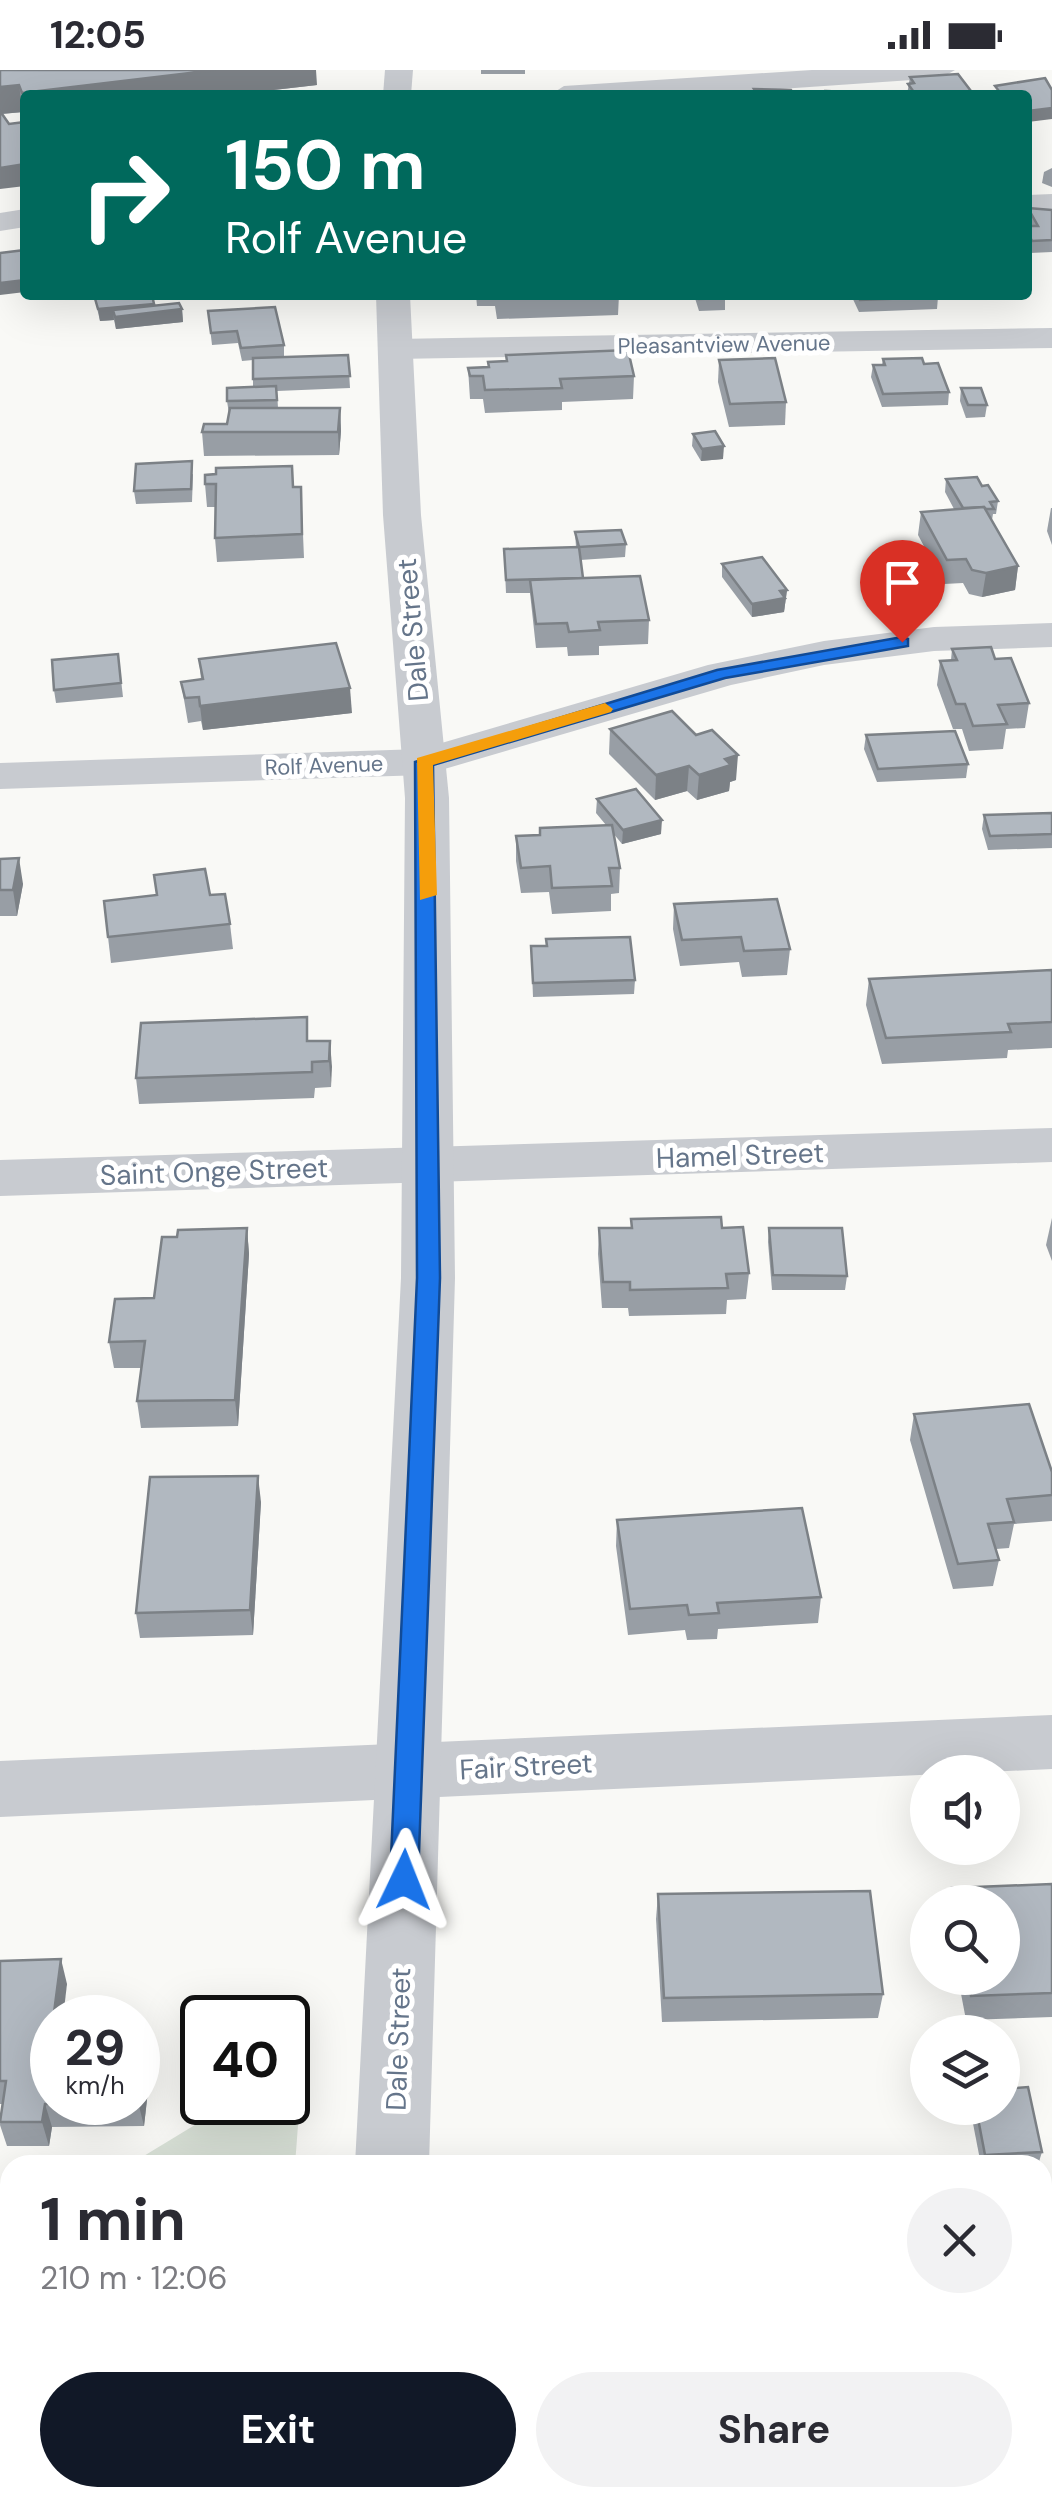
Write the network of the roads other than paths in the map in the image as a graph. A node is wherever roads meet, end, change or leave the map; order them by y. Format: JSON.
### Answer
{"nodes":[{"id":1,"x":941,"y":70,"type":"edge"},
{"id":2,"x":639,"y":90,"type":"edge"},
{"id":3,"x":393,"y":300,"type":"edge"},
{"id":4,"x":1052,"y":338,"type":"edge"},
{"id":5,"x":395,"y":349,"type":"junction"},
{"id":6,"x":1052,"y":634,"type":"edge"},
{"id":7,"x":424,"y":762,"type":"junction"},
{"id":8,"x":0,"y":776,"type":"edge"},
{"id":9,"x":1052,"y":1146,"type":"edge"},
{"id":10,"x":428,"y":1165,"type":"junction"},
{"id":11,"x":0,"y":1178,"type":"edge"},
{"id":12,"x":1052,"y":1742,"type":"edge"},
{"id":13,"x":408,"y":1772,"type":"junction"},
{"id":14,"x":0,"y":1789,"type":"edge"},
{"id":15,"x":392,"y":2155,"type":"edge"}],
"edges":[{"from":1,"to":2,"type":"street"},
{"from":3,"to":5,"type":"street","name":"Dale Street"},
{"from":4,"to":5,"type":"street","name":"Pleasantview Avenue"},
{"from":5,"to":7,"type":"street","name":"Dale Street"},
{"from":6,"to":7,"type":"street","name":"Rolf Avenue"},
{"from":7,"to":8,"type":"street","name":"Rolf Avenue"},
{"from":7,"to":10,"type":"street","name":"Dale Street"},
{"from":9,"to":10,"type":"street","name":"Hamel Street"},
{"from":10,"to":11,"type":"street","name":"Saint Onge Street"},
{"from":10,"to":13,"type":"street","name":"Dale Street"},
{"from":12,"to":13,"type":"street","name":"Fair Street"},
{"from":13,"to":14,"type":"street","name":"Fair Street"},
{"from":13,"to":15,"type":"street","name":"Dale Street"}]}
